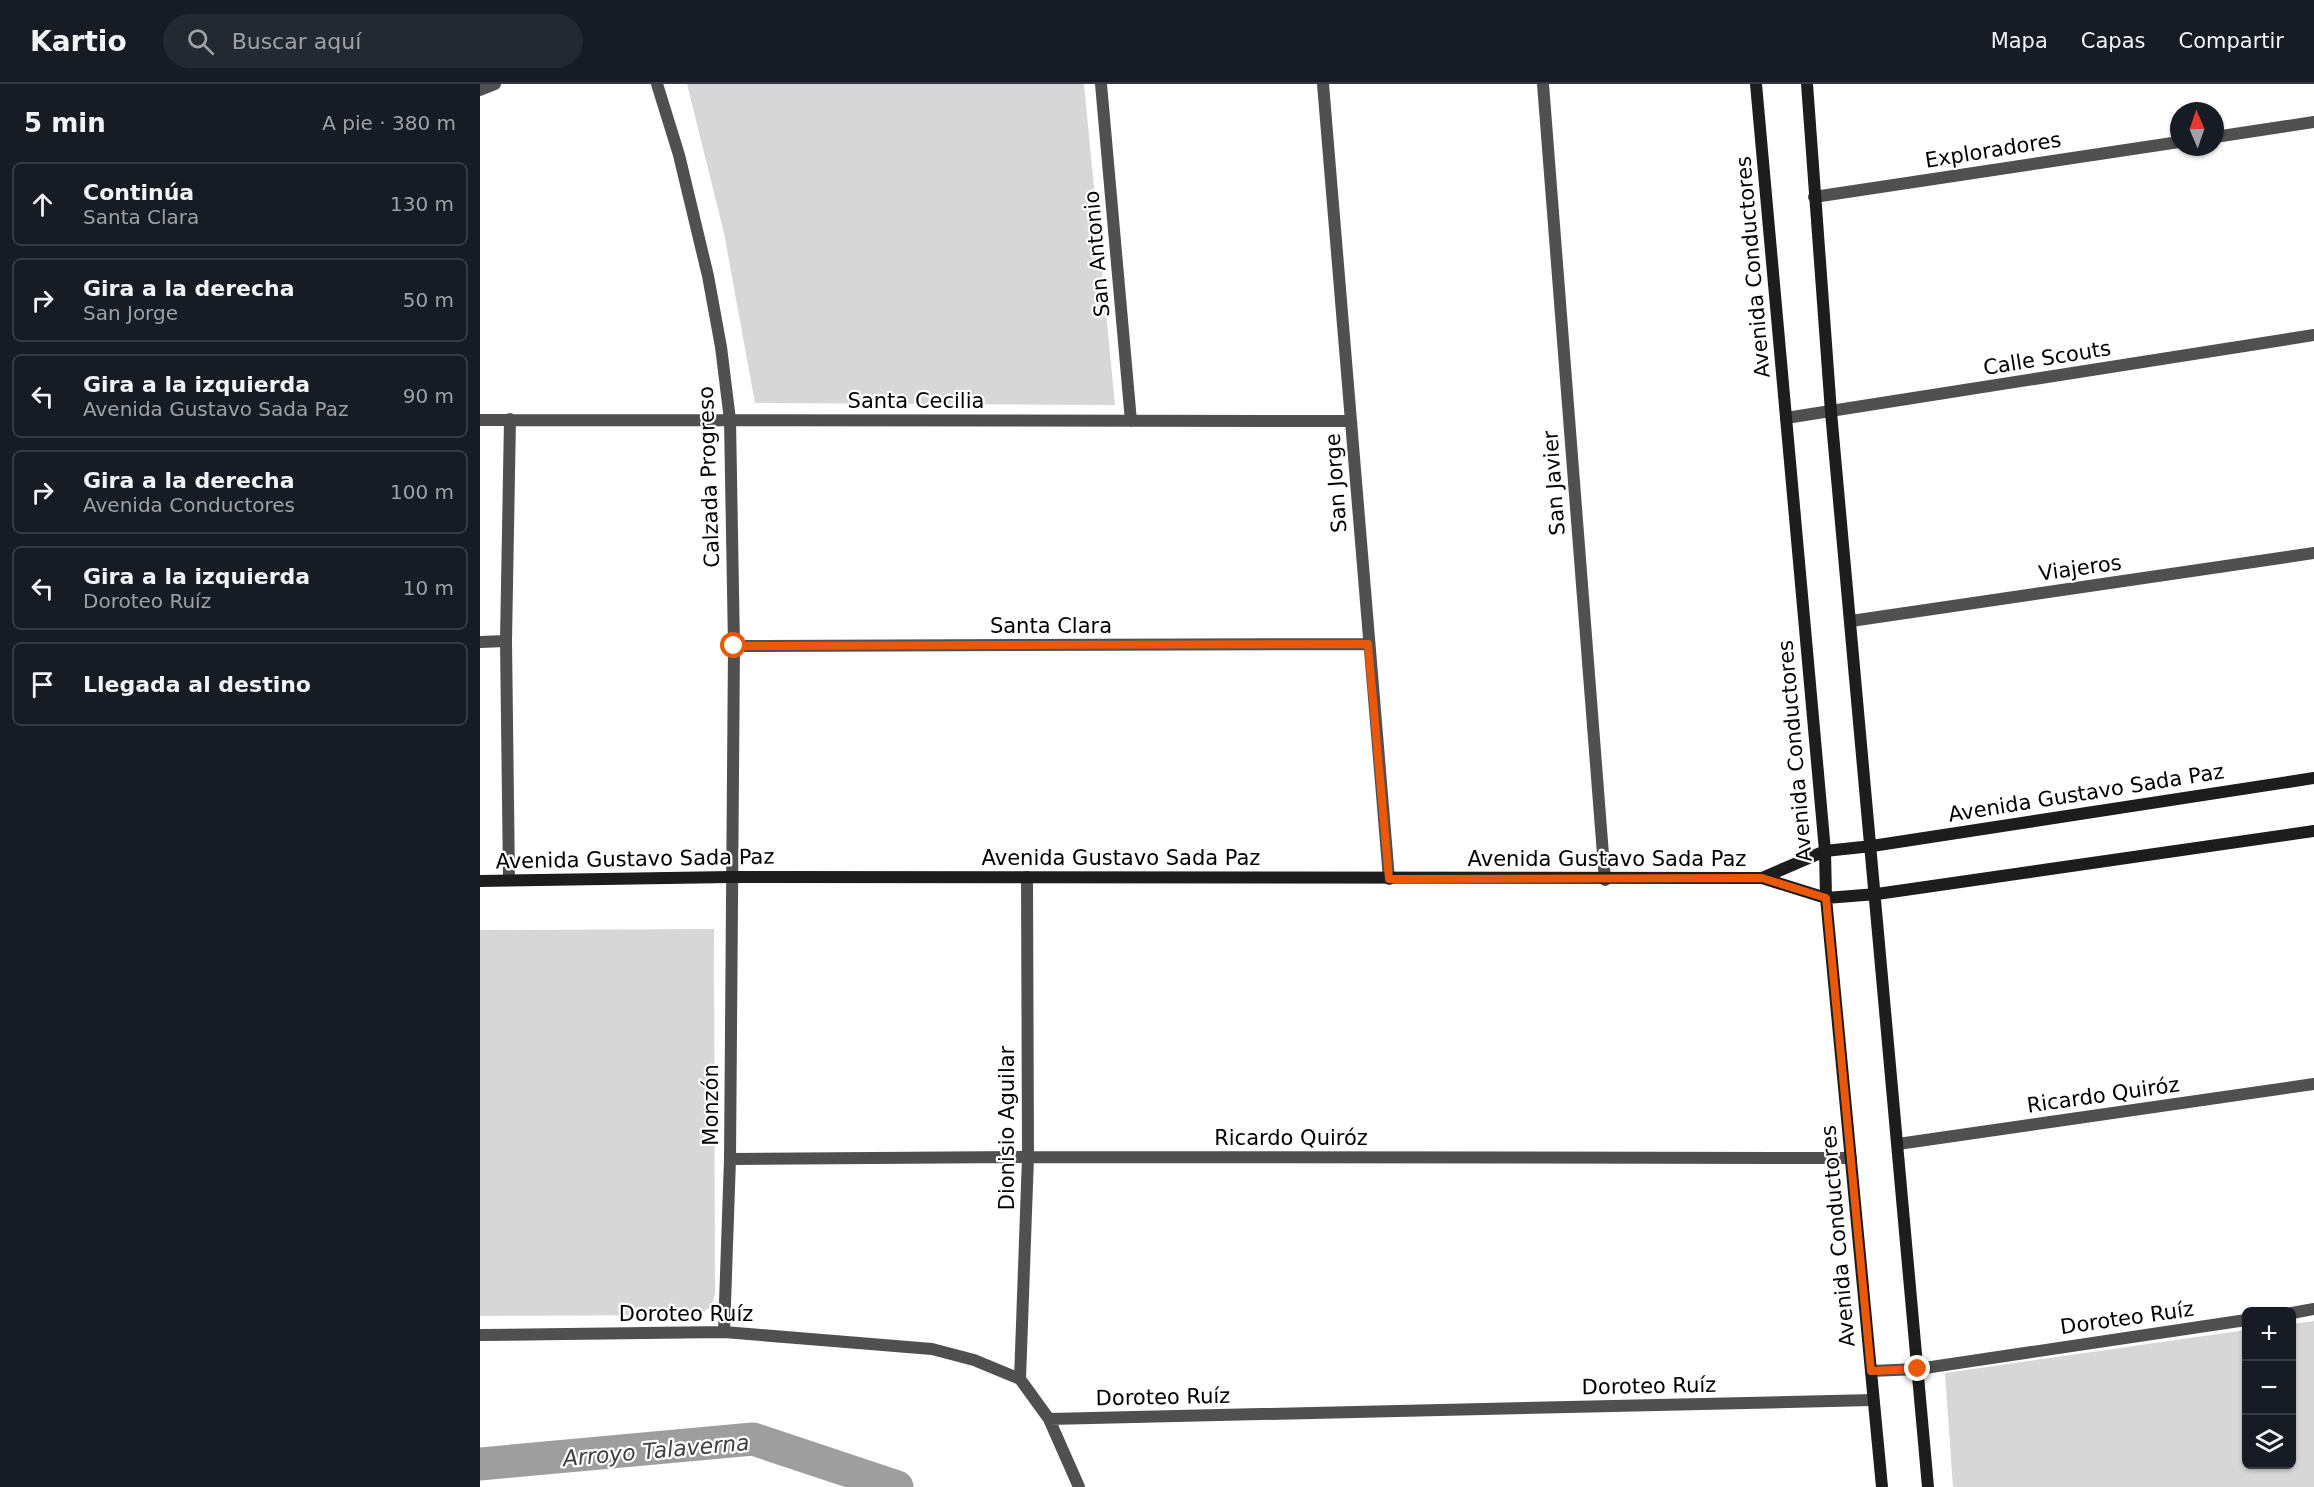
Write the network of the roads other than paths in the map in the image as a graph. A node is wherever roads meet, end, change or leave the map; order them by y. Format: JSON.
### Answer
{"nodes":[{"id":1,"x":495,"y":84,"type":"edge"},
{"id":2,"x":657,"y":84,"type":"edge"},
{"id":3,"x":1101,"y":84,"type":"edge"},
{"id":4,"x":1323,"y":84,"type":"edge"},
{"id":5,"x":1542,"y":84,"type":"edge"},
{"id":6,"x":1756,"y":84,"type":"edge"},
{"id":7,"x":1807,"y":84,"type":"edge"},
{"id":8,"x":480,"y":90,"type":"edge"},
{"id":9,"x":2314,"y":122,"type":"edge"},
{"id":10,"x":2224,"y":136,"type":"edge"},
{"id":11,"x":2170,"y":143,"type":"edge"},
{"id":12,"x":1814,"y":197,"type":"junction"},
{"id":13,"x":2314,"y":335,"type":"edge"},
{"id":14,"x":1832,"y":412,"type":"junction"},
{"id":15,"x":1786,"y":418,"type":"junction"},
{"id":16,"x":480,"y":420,"type":"edge"},
{"id":17,"x":510,"y":420,"type":"junction"},
{"id":18,"x":730,"y":420,"type":"junction"},
{"id":19,"x":1131,"y":421,"type":"junction"},
{"id":20,"x":1351,"y":421,"type":"junction"},
{"id":21,"x":2314,"y":553,"type":"edge"},
{"id":22,"x":1851,"y":621,"type":"junction"},
{"id":23,"x":506,"y":641,"type":"junction"},
{"id":24,"x":480,"y":642,"type":"edge"},
{"id":25,"x":1368,"y":644,"type":"junction"},
{"id":26,"x":734,"y":646,"type":"junction"},
{"id":27,"x":2314,"y":778,"type":"edge"},
{"id":28,"x":2314,"y":831,"type":"edge"},
{"id":29,"x":1872,"y":846,"type":"junction"},
{"id":30,"x":1825,"y":850,"type":"junction"},
{"id":31,"x":731,"y":877,"type":"junction"},
{"id":32,"x":1027,"y":877,"type":"junction"},
{"id":33,"x":1762,"y":878,"type":"junction"},
{"id":34,"x":1389,"y":879,"type":"junction"},
{"id":35,"x":480,"y":880,"type":"edge"},
{"id":36,"x":509,"y":880,"type":"junction"},
{"id":37,"x":1605,"y":880,"type":"junction"},
{"id":38,"x":1877,"y":894,"type":"junction"},
{"id":39,"x":1826,"y":898,"type":"junction"},
{"id":40,"x":2314,"y":1084,"type":"edge"},
{"id":41,"x":1898,"y":1144,"type":"junction"},
{"id":42,"x":1028,"y":1157,"type":"junction"},
{"id":43,"x":1851,"y":1158,"type":"junction"},
{"id":44,"x":730,"y":1159,"type":"junction"},
{"id":45,"x":2314,"y":1310,"type":"edge"},
{"id":46,"x":2296,"y":1312,"type":"edge"},
{"id":47,"x":2242,"y":1321,"type":"edge"},
{"id":48,"x":724,"y":1332,"type":"junction"},
{"id":49,"x":480,"y":1335,"type":"edge"},
{"id":50,"x":1918,"y":1369,"type":"junction"},
{"id":51,"x":1871,"y":1371,"type":"junction"},
{"id":52,"x":1020,"y":1378,"type":"junction"},
{"id":53,"x":1873,"y":1400,"type":"junction"},
{"id":54,"x":1049,"y":1419,"type":"junction"},
{"id":55,"x":1079,"y":1487,"type":"edge"},
{"id":56,"x":1882,"y":1487,"type":"edge"},
{"id":57,"x":1928,"y":1487,"type":"edge"}],
"edges":[{"from":1,"to":8,"type":"street"},
{"from":2,"to":18,"type":"street","name":"Calzada Progreso"},
{"from":3,"to":19,"type":"street","name":"San Antonio"},
{"from":4,"to":20,"type":"street","name":"San Jorge"},
{"from":5,"to":37,"type":"street","name":"San Javier"},
{"from":6,"to":15,"type":"street","name":"Avenida Conductores"},
{"from":7,"to":12,"type":"street"},
{"from":9,"to":10,"type":"street"},
{"from":11,"to":12,"type":"street","name":"Exploradores"},
{"from":12,"to":14,"type":"street"},
{"from":13,"to":14,"type":"street","name":"Calle Scouts"},
{"from":14,"to":15,"type":"street","name":"Calle Scouts"},
{"from":14,"to":22,"type":"street"},
{"from":15,"to":30,"type":"street","name":"Avenida Conductores"},
{"from":16,"to":17,"type":"street","name":"Santa Cecilia"},
{"from":17,"to":18,"type":"street","name":"Santa Cecilia"},
{"from":17,"to":23,"type":"street"},
{"from":18,"to":19,"type":"street","name":"Santa Cecilia"},
{"from":18,"to":26,"type":"street","name":"Calzada Progreso"},
{"from":19,"to":20,"type":"street","name":"Santa Cecilia"},
{"from":20,"to":25,"type":"street","name":"San Jorge"},
{"from":21,"to":22,"type":"street","name":"Viajeros"},
{"from":22,"to":29,"type":"street"},
{"from":23,"to":24,"type":"street"},
{"from":23,"to":36,"type":"street"},
{"from":25,"to":26,"type":"street","name":"Santa Clara"},
{"from":25,"to":34,"type":"street","name":"San Jorge"},
{"from":26,"to":31,"type":"street","name":"Calzada Progreso"},
{"from":27,"to":29,"type":"street","name":"Avenida Gustavo Sada Paz"},
{"from":28,"to":38,"type":"street","name":"Avenida Gustavo Sada Paz"},
{"from":29,"to":30,"type":"street","name":"Avenida Gustavo Sada Paz"},
{"from":29,"to":38,"type":"street"},
{"from":30,"to":33,"type":"street","name":"Avenida Gustavo Sada Paz"},
{"from":30,"to":39,"type":"street","name":"Avenida Conductores"},
{"from":31,"to":32,"type":"street","name":"Avenida Gustavo Sada Paz"},
{"from":31,"to":36,"type":"street","name":"Avenida Gustavo Sada Paz"},
{"from":31,"to":44,"type":"street","name":"Monzón"},
{"from":32,"to":34,"type":"street","name":"Avenida Gustavo Sada Paz"},
{"from":32,"to":42,"type":"street","name":"Dionisio Aguilar"},
{"from":33,"to":37,"type":"street","name":"Avenida Gustavo Sada Paz"},
{"from":33,"to":39,"type":"street","name":"Avenida Gustavo Sada Paz"},
{"from":34,"to":37,"type":"street","name":"Avenida Gustavo Sada Paz"},
{"from":35,"to":36,"type":"street","name":"Avenida Gustavo Sada Paz"},
{"from":38,"to":39,"type":"street","name":"Avenida Gustavo Sada Paz"},
{"from":38,"to":41,"type":"street"},
{"from":39,"to":43,"type":"street","name":"Avenida Conductores"},
{"from":40,"to":41,"type":"street","name":"Ricardo Quiróz"},
{"from":41,"to":50,"type":"street"},
{"from":42,"to":43,"type":"street","name":"Ricardo Quiróz"},
{"from":42,"to":44,"type":"street","name":"Ricardo Quiróz"},
{"from":42,"to":52,"type":"street","name":"Dionisio Aguilar"},
{"from":43,"to":51,"type":"street","name":"Avenida Conductores"},
{"from":44,"to":48,"type":"street","name":"Monzón"},
{"from":45,"to":46,"type":"street"},
{"from":47,"to":50,"type":"street","name":"Doroteo Ruíz"},
{"from":48,"to":49,"type":"street","name":"Doroteo Ruíz"},
{"from":48,"to":52,"type":"street","name":"Doroteo Ruíz"},
{"from":50,"to":51,"type":"street","name":"Doroteo Ruíz"},
{"from":50,"to":57,"type":"street"},
{"from":51,"to":53,"type":"street","name":"Avenida Conductores"},
{"from":52,"to":54,"type":"street"},
{"from":53,"to":54,"type":"street","name":"Doroteo Ruíz"},
{"from":53,"to":56,"type":"street","name":"Avenida Conductores"},
{"from":54,"to":55,"type":"street"}]}
